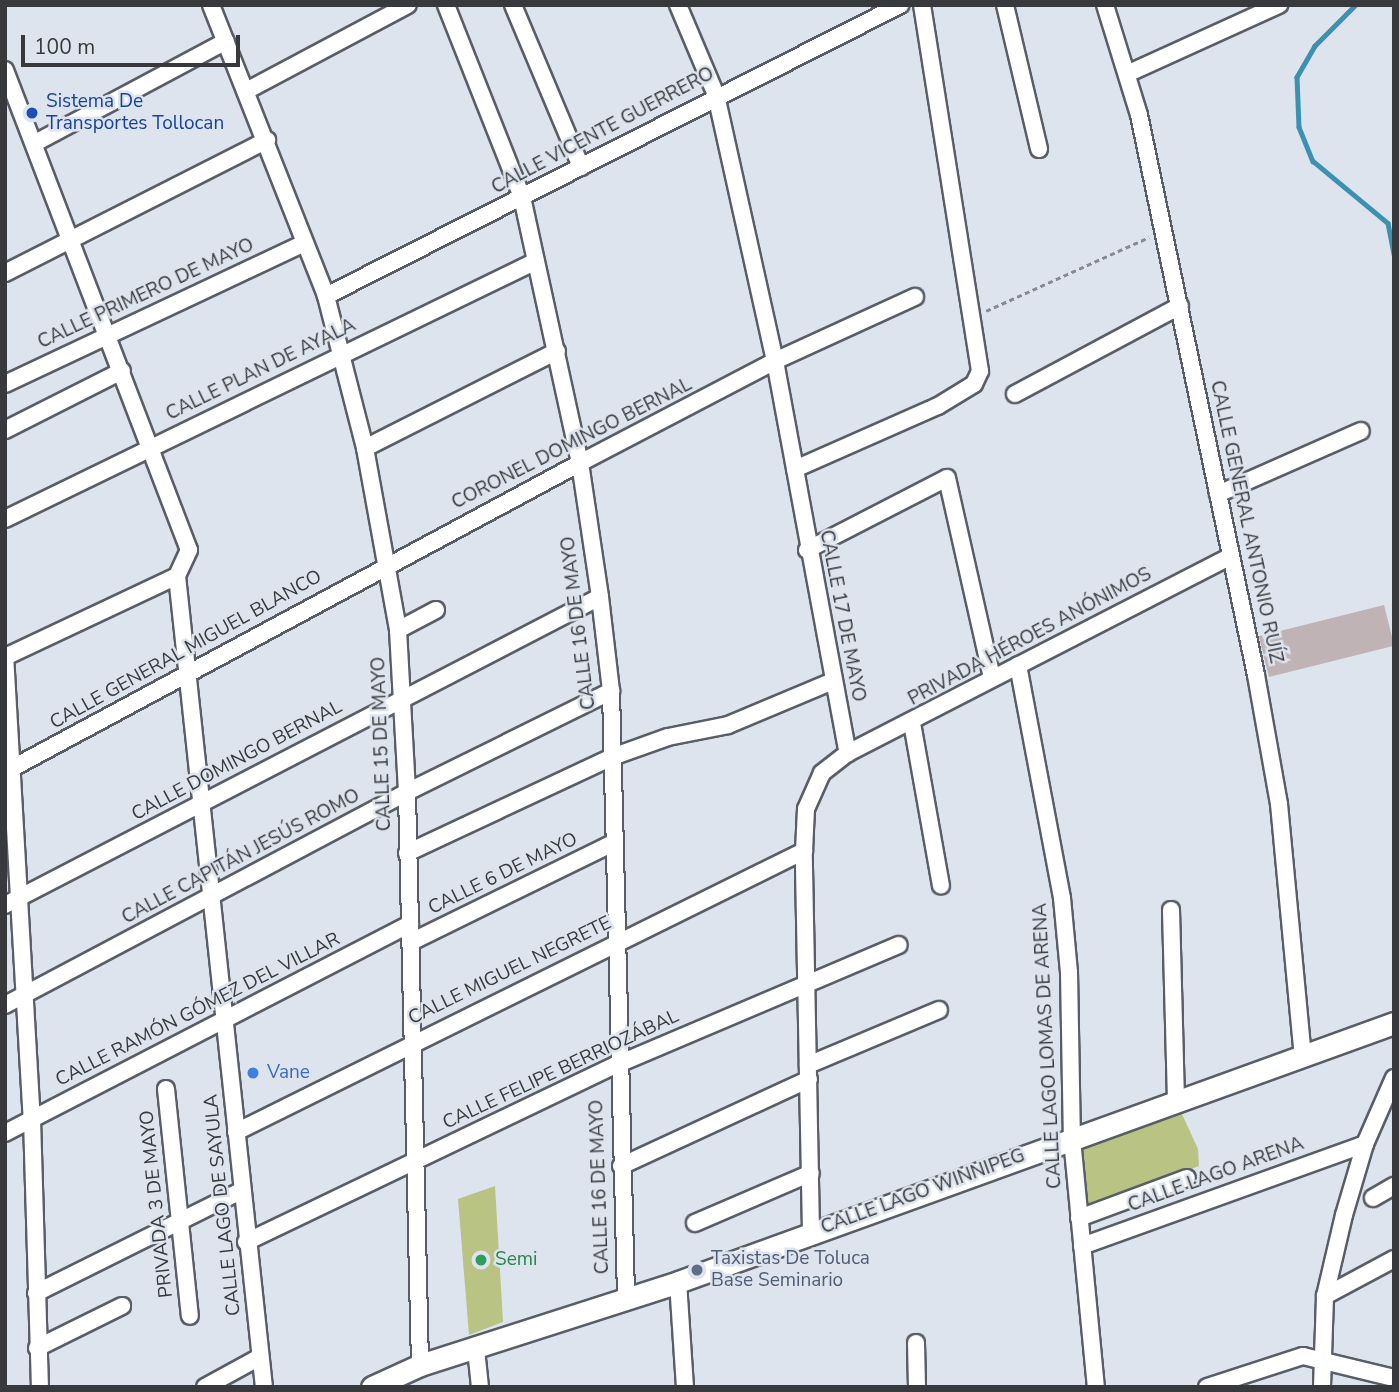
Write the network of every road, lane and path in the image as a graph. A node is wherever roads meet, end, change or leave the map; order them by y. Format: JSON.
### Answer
{"nodes":[{"id":1,"x":211,"y":5,"type":"edge"},
{"id":2,"x":408,"y":5,"type":"edge"},
{"id":3,"x":446,"y":5,"type":"edge"},
{"id":4,"x":513,"y":5,"type":"edge"},
{"id":5,"x":678,"y":5,"type":"edge"},
{"id":6,"x":900,"y":5,"type":"edge"},
{"id":7,"x":922,"y":5,"type":"edge"},
{"id":8,"x":1005,"y":5,"type":"edge"},
{"id":9,"x":1105,"y":5,"type":"edge"},
{"id":10,"x":1279,"y":5,"type":"edge"},
{"id":11,"x":226,"y":41,"type":"junction"},
{"id":12,"x":5,"y":70,"type":"edge"},
{"id":13,"x":1129,"y":73,"type":"junction"},
{"id":14,"x":248,"y":90,"type":"junction"},
{"id":15,"x":716,"y":94,"type":"junction"},
{"id":16,"x":12,"y":108,"type":"edge"},
{"id":17,"x":267,"y":140,"type":"junction"},
{"id":18,"x":37,"y":142,"type":"junction"},
{"id":19,"x":1039,"y":149,"type":"dead end"},
{"id":20,"x":581,"y":167,"type":"junction"},
{"id":21,"x":522,"y":197,"type":"junction"},
{"id":22,"x":1165,"y":230,"type":"junction"},
{"id":23,"x":73,"y":239,"type":"junction"},
{"id":24,"x":305,"y":243,"type":"junction"},
{"id":25,"x":537,"y":261,"type":"junction"},
{"id":26,"x":5,"y":273,"type":"edge"},
{"id":27,"x":326,"y":296,"type":"junction"},
{"id":28,"x":915,"y":296,"type":"dead end"},
{"id":29,"x":1180,"y":306,"type":"junction"},
{"id":30,"x":974,"y":316,"type":"junction"},
{"id":31,"x":108,"y":333,"type":"junction"},
{"id":32,"x":557,"y":351,"type":"junction"},
{"id":33,"x":343,"y":354,"type":"junction"},
{"id":34,"x":775,"y":361,"type":"junction"},
{"id":35,"x":122,"y":371,"type":"junction"},
{"id":36,"x":5,"y":384,"type":"edge"},
{"id":37,"x":1015,"y":394,"type":"dead end"},
{"id":38,"x":5,"y":430,"type":"edge"},
{"id":39,"x":1361,"y":431,"type":"dead end"},
{"id":40,"x":153,"y":445,"type":"junction"},
{"id":41,"x":365,"y":448,"type":"junction"},
{"id":42,"x":580,"y":463,"type":"junction"},
{"id":43,"x":795,"y":469,"type":"junction"},
{"id":44,"x":1218,"y":494,"type":"junction"},
{"id":45,"x":5,"y":519,"type":"edge"},
{"id":46,"x":807,"y":550,"type":"junction"},
{"id":47,"x":1229,"y":557,"type":"junction"},
{"id":48,"x":387,"y":564,"type":"junction"},
{"id":49,"x":177,"y":576,"type":"junction"},
{"id":50,"x":600,"y":597,"type":"junction"},
{"id":51,"x":436,"y":610,"type":"dead end"},
{"id":52,"x":398,"y":630,"type":"junction"},
{"id":53,"x":5,"y":656,"type":"edge"},
{"id":54,"x":1018,"y":665,"type":"junction"},
{"id":55,"x":190,"y":674,"type":"junction"},
{"id":56,"x":992,"y":678,"type":"junction"},
{"id":57,"x":831,"y":682,"type":"junction"},
{"id":58,"x":611,"y":691,"type":"junction"},
{"id":59,"x":404,"y":695,"type":"junction"},
{"id":60,"x":912,"y":723,"type":"junction"},
{"id":61,"x":849,"y":754,"type":"junction"},
{"id":62,"x":612,"y":757,"type":"junction"},
{"id":63,"x":10,"y":770,"type":"edge"},
{"id":64,"x":407,"y":792,"type":"junction"},
{"id":65,"x":204,"y":803,"type":"junction"},
{"id":66,"x":613,"y":844,"type":"junction"},
{"id":67,"x":804,"y":851,"type":"junction"},
{"id":68,"x":407,"y":852,"type":"junction"},
{"id":69,"x":941,"y":886,"type":"dead end"},
{"id":70,"x":215,"y":896,"type":"junction"},
{"id":71,"x":21,"y":897,"type":"junction"},
{"id":72,"x":5,"y":905,"type":"edge"},
{"id":73,"x":1171,"y":910,"type":"dead end"},
{"id":74,"x":410,"y":924,"type":"junction"},
{"id":75,"x":411,"y":942,"type":"junction"},
{"id":76,"x":614,"y":942,"type":"junction"},
{"id":77,"x":899,"y":945,"type":"dead end"},
{"id":78,"x":810,"y":979,"type":"junction"},
{"id":79,"x":25,"y":995,"type":"junction"},
{"id":80,"x":5,"y":1005,"type":"edge"},
{"id":81,"x":939,"y":1010,"type":"dead end"},
{"id":82,"x":226,"y":1019,"type":"junction"},
{"id":83,"x":1394,"y":1023,"type":"edge"},
{"id":84,"x":414,"y":1042,"type":"junction"},
{"id":85,"x":1303,"y":1056,"type":"junction"},
{"id":86,"x":617,"y":1066,"type":"junction"},
{"id":87,"x":809,"y":1072,"type":"junction"},
{"id":88,"x":1394,"y":1078,"type":"edge"},
{"id":89,"x":166,"y":1089,"type":"dead end"},
{"id":90,"x":1176,"y":1100,"type":"junction"},
{"id":91,"x":32,"y":1119,"type":"junction"},
{"id":92,"x":236,"y":1132,"type":"junction"},
{"id":93,"x":5,"y":1133,"type":"edge"},
{"id":94,"x":1072,"y":1139,"type":"junction"},
{"id":95,"x":1365,"y":1144,"type":"junction"},
{"id":96,"x":416,"y":1161,"type":"junction"},
{"id":97,"x":621,"y":1167,"type":"junction"},
{"id":98,"x":811,"y":1173,"type":"junction"},
{"id":99,"x":1187,"y":1178,"type":"dead end"},
{"id":100,"x":1394,"y":1186,"type":"edge"},
{"id":101,"x":241,"y":1191,"type":"junction"},
{"id":102,"x":1373,"y":1198,"type":"dead end"},
{"id":103,"x":1079,"y":1218,"type":"junction"},
{"id":104,"x":179,"y":1222,"type":"junction"},
{"id":105,"x":695,"y":1223,"type":"dead end"},
{"id":106,"x":811,"y":1232,"type":"junction"},
{"id":107,"x":246,"y":1242,"type":"junction"},
{"id":108,"x":1082,"y":1246,"type":"junction"},
{"id":109,"x":1394,"y":1259,"type":"edge"},
{"id":110,"x":678,"y":1282,"type":"junction"},
{"id":111,"x":36,"y":1293,"type":"junction"},
{"id":112,"x":1325,"y":1296,"type":"junction"},
{"id":113,"x":626,"y":1298,"type":"junction"},
{"id":114,"x":122,"y":1306,"type":"dead end"},
{"id":115,"x":190,"y":1316,"type":"dead end"},
{"id":116,"x":916,"y":1343,"type":"dead end"},
{"id":117,"x":37,"y":1348,"type":"junction"},
{"id":118,"x":476,"y":1349,"type":"junction"},
{"id":119,"x":260,"y":1357,"type":"junction"},
{"id":120,"x":1319,"y":1358,"type":"junction"},
{"id":121,"x":420,"y":1365,"type":"junction"},
{"id":122,"x":1394,"y":1378,"type":"edge"},
{"id":123,"x":40,"y":1387,"type":"edge"},
{"id":124,"x":205,"y":1387,"type":"edge"},
{"id":125,"x":264,"y":1387,"type":"edge"},
{"id":126,"x":372,"y":1387,"type":"edge"},
{"id":127,"x":480,"y":1387,"type":"edge"},
{"id":128,"x":685,"y":1387,"type":"edge"},
{"id":129,"x":917,"y":1387,"type":"edge"},
{"id":130,"x":1096,"y":1387,"type":"edge"},
{"id":131,"x":1207,"y":1387,"type":"edge"},
{"id":132,"x":1322,"y":1387,"type":"edge"}],
"edges":[{"from":1,"to":11,"type":"street","name":"CALLE 15 DE MAYO"},
{"from":2,"to":14,"type":"street"},
{"from":3,"to":21,"type":"street","name":"CALLE 16 DE MAYO"},
{"from":4,"to":20,"type":"street"},
{"from":5,"to":15,"type":"street","name":"CALLE 17 DE MAYO"},
{"from":6,"to":15,"type":"street","name":"CALLE VICENTE GUERRERO"},
{"from":7,"to":30,"type":"street"},
{"from":8,"to":19,"type":"street"},
{"from":9,"to":13,"type":"street","name":"CALLE GENERAL ANTONIO RUÍZ"},
{"from":10,"to":13,"type":"street"},
{"from":11,"to":14,"type":"street","name":"CALLE 15 DE MAYO"},
{"from":11,"to":18,"type":"street"},
{"from":12,"to":16,"type":"street"},
{"from":13,"to":22,"type":"street","name":"CALLE GENERAL ANTONIO RUÍZ"},
{"from":14,"to":17,"type":"street","name":"CALLE 15 DE MAYO"},
{"from":15,"to":20,"type":"street","name":"CALLE VICENTE GUERRERO"},
{"from":15,"to":34,"type":"street","name":"CALLE 17 DE MAYO"},
{"from":16,"to":18,"type":"street"},
{"from":17,"to":23,"type":"street"},
{"from":17,"to":24,"type":"street","name":"CALLE 15 DE MAYO"},
{"from":18,"to":23,"type":"street"},
{"from":20,"to":21,"type":"street","name":"CALLE VICENTE GUERRERO"},
{"from":21,"to":25,"type":"street","name":"CALLE 16 DE MAYO"},
{"from":21,"to":27,"type":"street","name":"CALLE VICENTE GUERRERO"},
{"from":22,"to":29,"type":"street","name":"CALLE GENERAL ANTONIO RUÍZ"},
{"from":22,"to":30,"type":"path"},
{"from":23,"to":26,"type":"street"},
{"from":23,"to":31,"type":"street"},
{"from":24,"to":27,"type":"street","name":"CALLE 15 DE MAYO"},
{"from":24,"to":31,"type":"street","name":"CALLE PRIMERO DE MAYO"},
{"from":25,"to":32,"type":"street","name":"CALLE 16 DE MAYO"},
{"from":25,"to":33,"type":"street","name":"CALLE PLAN DE AYALA"},
{"from":27,"to":33,"type":"street","name":"CALLE 15 DE MAYO"},
{"from":28,"to":34,"type":"street","name":"CORONEL DOMINGO BERNAL"},
{"from":29,"to":37,"type":"street"},
{"from":29,"to":44,"type":"street","name":"CALLE GENERAL ANTONIO RUÍZ"},
{"from":30,"to":43,"type":"street"},
{"from":31,"to":35,"type":"street"},
{"from":31,"to":36,"type":"street","name":"CALLE PRIMERO DE MAYO"},
{"from":32,"to":41,"type":"street"},
{"from":32,"to":42,"type":"street","name":"CALLE 16 DE MAYO"},
{"from":33,"to":40,"type":"street","name":"CALLE PLAN DE AYALA"},
{"from":33,"to":41,"type":"street","name":"CALLE 15 DE MAYO"},
{"from":34,"to":42,"type":"street","name":"CORONEL DOMINGO BERNAL"},
{"from":34,"to":43,"type":"street","name":"CALLE 17 DE MAYO"},
{"from":35,"to":38,"type":"street"},
{"from":35,"to":40,"type":"street"},
{"from":39,"to":44,"type":"street"},
{"from":40,"to":45,"type":"street","name":"CALLE PLAN DE AYALA"},
{"from":40,"to":49,"type":"street"},
{"from":41,"to":48,"type":"street","name":"CALLE 15 DE MAYO"},
{"from":42,"to":48,"type":"street","name":"CORONEL DOMINGO BERNAL"},
{"from":42,"to":50,"type":"street","name":"CALLE 16 DE MAYO"},
{"from":43,"to":46,"type":"street","name":"CALLE 17 DE MAYO"},
{"from":44,"to":47,"type":"street","name":"CALLE GENERAL ANTONIO RUÍZ"},
{"from":46,"to":56,"type":"street"},
{"from":46,"to":57,"type":"street","name":"CALLE 17 DE MAYO"},
{"from":47,"to":54,"type":"street","name":"PRIVADA HÉROES ANÓNIMOS"},
{"from":47,"to":85,"type":"street","name":"CALLE GENERAL ANTONIO RUÍZ"},
{"from":48,"to":52,"type":"street","name":"CALLE 15 DE MAYO"},
{"from":48,"to":55,"type":"street","name":"CALLE GENERAL MIGUEL BLANCO"},
{"from":49,"to":53,"type":"street"},
{"from":49,"to":55,"type":"street","name":"CALLE LAGO DE SAYULA"},
{"from":50,"to":58,"type":"street","name":"CALLE 16 DE MAYO"},
{"from":50,"to":59,"type":"street","name":"CALLE DOMINGO BERNAL"},
{"from":51,"to":52,"type":"street"},
{"from":52,"to":59,"type":"street","name":"CALLE 15 DE MAYO"},
{"from":53,"to":63,"type":"street"},
{"from":54,"to":56,"type":"street","name":"PRIVADA HÉROES ANÓNIMOS"},
{"from":54,"to":94,"type":"street","name":"CALLE LAGO LOMAS DE ARENA"},
{"from":55,"to":63,"type":"street","name":"CALLE GENERAL MIGUEL BLANCO"},
{"from":55,"to":65,"type":"street","name":"CALLE LAGO DE SAYULA"},
{"from":56,"to":60,"type":"street","name":"PRIVADA HÉROES ANÓNIMOS"},
{"from":57,"to":61,"type":"street","name":"CALLE 17 DE MAYO"},
{"from":57,"to":62,"type":"street"},
{"from":58,"to":62,"type":"street","name":"CALLE 16 DE MAYO"},
{"from":58,"to":64,"type":"street","name":"CALLE CAPITÁN JESÚS ROMO"},
{"from":59,"to":64,"type":"street","name":"CALLE 15 DE MAYO"},
{"from":59,"to":65,"type":"street","name":"CALLE DOMINGO BERNAL"},
{"from":60,"to":61,"type":"street","name":"PRIVADA HÉROES ANÓNIMOS"},
{"from":60,"to":69,"type":"street"},
{"from":61,"to":67,"type":"street"},
{"from":62,"to":66,"type":"street","name":"CALLE 16 DE MAYO"},
{"from":62,"to":68,"type":"street"},
{"from":63,"to":71,"type":"street"},
{"from":64,"to":68,"type":"street","name":"CALLE 15 DE MAYO"},
{"from":64,"to":70,"type":"street","name":"CALLE CAPITÁN JESÚS ROMO"},
{"from":65,"to":70,"type":"street","name":"CALLE LAGO DE SAYULA"},
{"from":65,"to":71,"type":"street","name":"CALLE DOMINGO BERNAL"},
{"from":66,"to":75,"type":"street","name":"CALLE 6 DE MAYO"},
{"from":66,"to":76,"type":"street","name":"CALLE 16 DE MAYO"},
{"from":67,"to":76,"type":"street","name":"CALLE MIGUEL NEGRETE"},
{"from":67,"to":78,"type":"street"},
{"from":68,"to":74,"type":"street","name":"CALLE 15 DE MAYO"},
{"from":70,"to":79,"type":"street","name":"CALLE CAPITÁN JESÚS ROMO"},
{"from":70,"to":82,"type":"street","name":"CALLE LAGO DE SAYULA"},
{"from":71,"to":72,"type":"street","name":"CALLE DOMINGO BERNAL"},
{"from":71,"to":79,"type":"street"},
{"from":73,"to":90,"type":"street"},
{"from":74,"to":75,"type":"street","name":"CALLE 15 DE MAYO"},
{"from":74,"to":82,"type":"street","name":"CALLE RAMÓN GÓMEZ DEL VILLAR"},
{"from":75,"to":84,"type":"street","name":"CALLE 15 DE MAYO"},
{"from":76,"to":84,"type":"street","name":"CALLE MIGUEL NEGRETE"},
{"from":76,"to":86,"type":"street","name":"CALLE 16 DE MAYO"},
{"from":77,"to":78,"type":"street","name":"CALLE FELIPE BERRIOZÁBAL"},
{"from":78,"to":86,"type":"street","name":"CALLE FELIPE BERRIOZÁBAL"},
{"from":78,"to":87,"type":"street"},
{"from":79,"to":80,"type":"street","name":"CALLE CAPITÁN JESÚS ROMO"},
{"from":79,"to":91,"type":"street"},
{"from":81,"to":87,"type":"street"},
{"from":82,"to":91,"type":"street","name":"CALLE RAMÓN GÓMEZ DEL VILLAR"},
{"from":82,"to":92,"type":"street","name":"CALLE LAGO DE SAYULA"},
{"from":83,"to":85,"type":"main road","name":"CALLE LAGO WINNIPEG"},
{"from":84,"to":92,"type":"street","name":"CALLE MIGUEL NEGRETE"},
{"from":84,"to":96,"type":"street","name":"CALLE 15 DE MAYO"},
{"from":85,"to":90,"type":"main road","name":"CALLE LAGO WINNIPEG"},
{"from":86,"to":96,"type":"street","name":"CALLE FELIPE BERRIOZÁBAL"},
{"from":86,"to":97,"type":"street","name":"CALLE 16 DE MAYO"},
{"from":87,"to":97,"type":"street"},
{"from":87,"to":98,"type":"street"},
{"from":88,"to":95,"type":"street"},
{"from":89,"to":104,"type":"street","name":"PRIVADA 3 DE MAYO"},
{"from":90,"to":94,"type":"main road","name":"CALLE LAGO WINNIPEG"},
{"from":91,"to":93,"type":"street","name":"CALLE RAMÓN GÓMEZ DEL VILLAR"},
{"from":91,"to":111,"type":"street"},
{"from":92,"to":101,"type":"street","name":"CALLE LAGO DE SAYULA"},
{"from":94,"to":103,"type":"street","name":"CALLE LAGO LOMAS DE ARENA"},
{"from":94,"to":106,"type":"main road","name":"CALLE LAGO WINNIPEG"},
{"from":95,"to":108,"type":"street","name":"CALLE LAGO ARENA"},
{"from":95,"to":112,"type":"street"},
{"from":96,"to":107,"type":"street","name":"CALLE FELIPE BERRIOZÁBAL"},
{"from":96,"to":121,"type":"street","name":"CALLE 15 DE MAYO"},
{"from":97,"to":113,"type":"street","name":"CALLE 16 DE MAYO"},
{"from":98,"to":105,"type":"street"},
{"from":98,"to":106,"type":"street"},
{"from":99,"to":103,"type":"street"},
{"from":100,"to":102,"type":"street"},
{"from":101,"to":104,"type":"street"},
{"from":101,"to":107,"type":"street","name":"CALLE LAGO DE SAYULA"},
{"from":103,"to":108,"type":"street","name":"CALLE LAGO LOMAS DE ARENA"},
{"from":104,"to":111,"type":"street"},
{"from":104,"to":115,"type":"street","name":"PRIVADA 3 DE MAYO"},
{"from":106,"to":110,"type":"main road","name":"CALLE LAGO WINNIPEG"},
{"from":107,"to":119,"type":"street","name":"CALLE LAGO DE SAYULA"},
{"from":108,"to":130,"type":"street","name":"CALLE LAGO LOMAS DE ARENA"},
{"from":109,"to":112,"type":"street"},
{"from":110,"to":113,"type":"main road","name":"CALLE LAGO WINNIPEG"},
{"from":110,"to":128,"type":"street"},
{"from":111,"to":117,"type":"street"},
{"from":112,"to":120,"type":"street"},
{"from":113,"to":118,"type":"main road","name":"CALLE LAGO WINNIPEG"},
{"from":114,"to":117,"type":"street"},
{"from":116,"to":129,"type":"street"},
{"from":117,"to":123,"type":"street"},
{"from":118,"to":121,"type":"main road","name":"CALLE LAGO WINNIPEG"},
{"from":118,"to":127,"type":"street"},
{"from":119,"to":124,"type":"street"},
{"from":119,"to":125,"type":"street","name":"CALLE LAGO DE SAYULA"},
{"from":120,"to":122,"type":"street"},
{"from":120,"to":131,"type":"street"},
{"from":120,"to":132,"type":"street"},
{"from":121,"to":126,"type":"main road","name":"CALLE LAGO WINNIPEG"}]}
